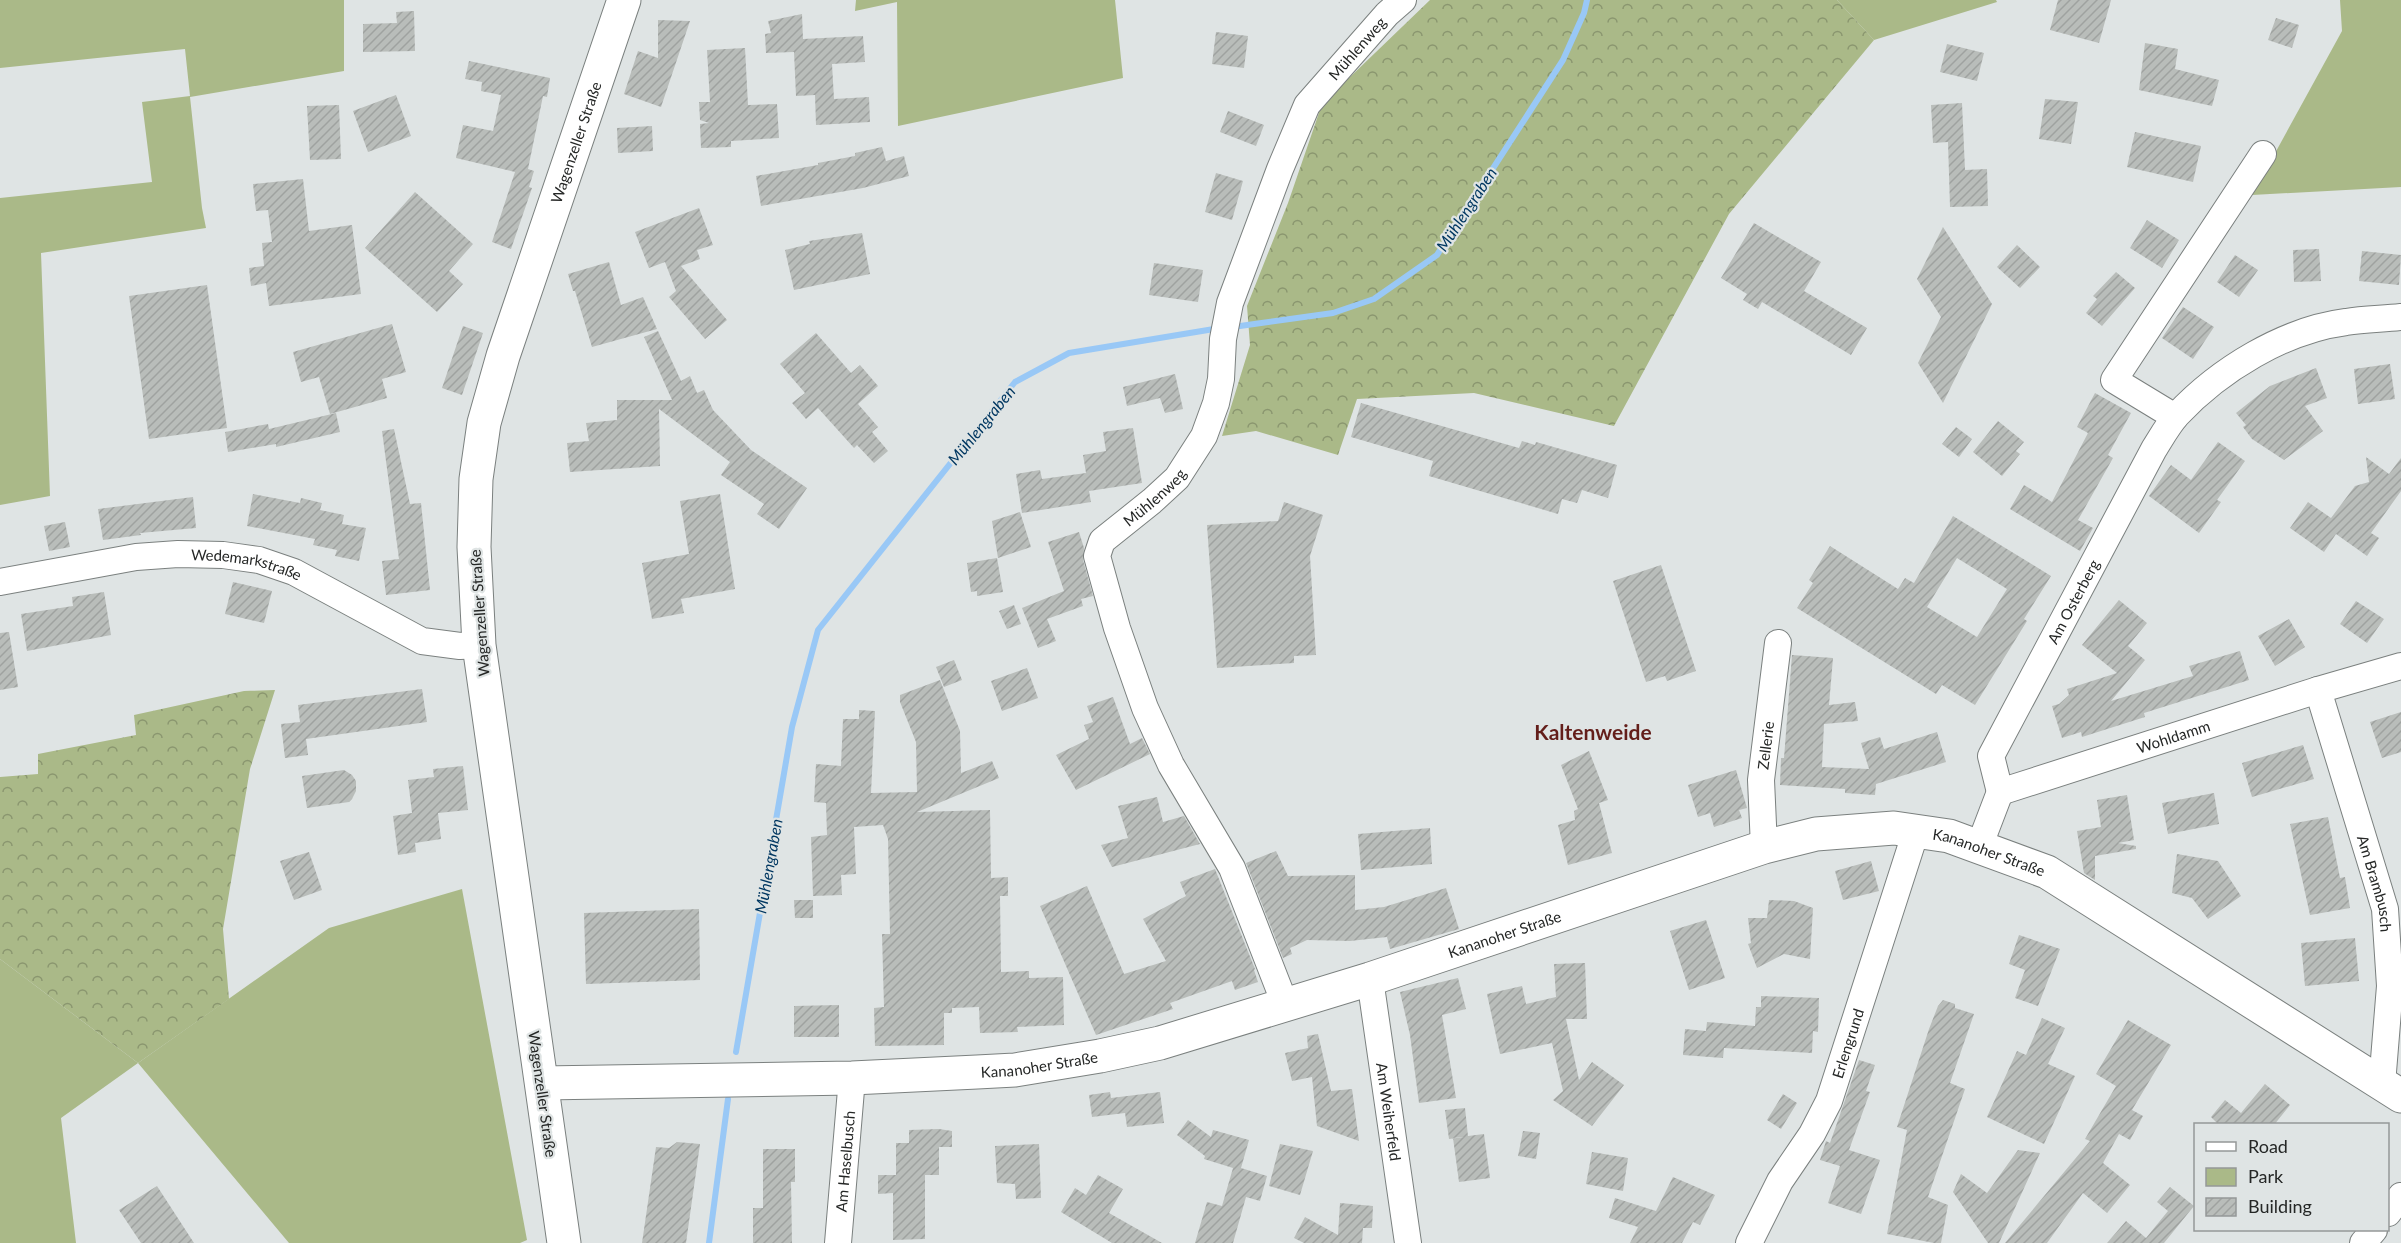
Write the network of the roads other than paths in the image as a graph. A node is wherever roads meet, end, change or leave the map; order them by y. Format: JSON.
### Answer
{"nodes":[{"id":1,"x":624,"y":0,"type":"edge"},
{"id":2,"x":1403,"y":0,"type":"edge"},
{"id":3,"x":2263,"y":154,"type":"dead end"},
{"id":4,"x":2401,"y":317,"type":"edge"},
{"id":5,"x":2175,"y":417,"type":"junction"},
{"id":6,"x":0,"y":582,"type":"edge"},
{"id":7,"x":1778,"y":643,"type":"dead end"},
{"id":8,"x":479,"y":645,"type":"junction"},
{"id":9,"x":2401,"y":666,"type":"edge"},
{"id":10,"x":2318,"y":690,"type":"junction"},
{"id":11,"x":2000,"y":792,"type":"junction"},
{"id":12,"x":1916,"y":831,"type":"junction"},
{"id":13,"x":1764,"y":847,"type":"junction"},
{"id":14,"x":1979,"y":847,"type":"junction"},
{"id":15,"x":1370,"y":978,"type":"junction"},
{"id":16,"x":1285,"y":1004,"type":"junction"},
{"id":17,"x":852,"y":1078,"type":"junction"},
{"id":18,"x":542,"y":1083,"type":"junction"},
{"id":19,"x":2392,"y":1090,"type":"edge"},
{"id":20,"x":2401,"y":1196,"type":"edge"},
{"id":21,"x":2389,"y":1212,"type":"edge"},
{"id":22,"x":2373,"y":1231,"type":"edge"},
{"id":23,"x":564,"y":1243,"type":"edge"},
{"id":24,"x":838,"y":1243,"type":"edge"},
{"id":25,"x":1408,"y":1243,"type":"edge"},
{"id":26,"x":1749,"y":1243,"type":"edge"},
{"id":27,"x":2363,"y":1243,"type":"edge"}],
"edges":[{"from":1,"to":8,"type":"street","name":"Wagenzeller Straße"},
{"from":2,"to":16,"type":"street","name":"Mühlenweg"},
{"from":3,"to":5,"type":"street"},
{"from":4,"to":5,"type":"street","name":"Am Osterberg"},
{"from":5,"to":11,"type":"street","name":"Am Osterberg"},
{"from":6,"to":8,"type":"street","name":"Wedemarkstraße"},
{"from":7,"to":13,"type":"street","name":"Zellerie"},
{"from":8,"to":18,"type":"street","name":"Wagenzeller Straße"},
{"from":9,"to":10,"type":"street","name":"Wohldamm"},
{"from":10,"to":11,"type":"street","name":"Wohldamm"},
{"from":10,"to":19,"type":"street","name":"Am Brambusch"},
{"from":11,"to":14,"type":"street"},
{"from":12,"to":13,"type":"street","name":"Kananoher Straße"},
{"from":12,"to":14,"type":"street","name":"Kananoher Straße"},
{"from":12,"to":26,"type":"street","name":"Erlengrund"},
{"from":13,"to":15,"type":"street","name":"Kananoher Straße"},
{"from":14,"to":19,"type":"street","name":"Kananoher Straße"},
{"from":15,"to":16,"type":"street","name":"Kananoher Straße"},
{"from":15,"to":25,"type":"street","name":"Am Weiherfeld"},
{"from":16,"to":17,"type":"street","name":"Kananoher Straße"},
{"from":17,"to":18,"type":"street","name":"Kananoher Straße"},
{"from":17,"to":24,"type":"street","name":"Am Haselbusch"},
{"from":18,"to":23,"type":"street","name":"Wagenzeller Straße"},
{"from":20,"to":21,"type":"street"},
{"from":22,"to":27,"type":"street"}]}
